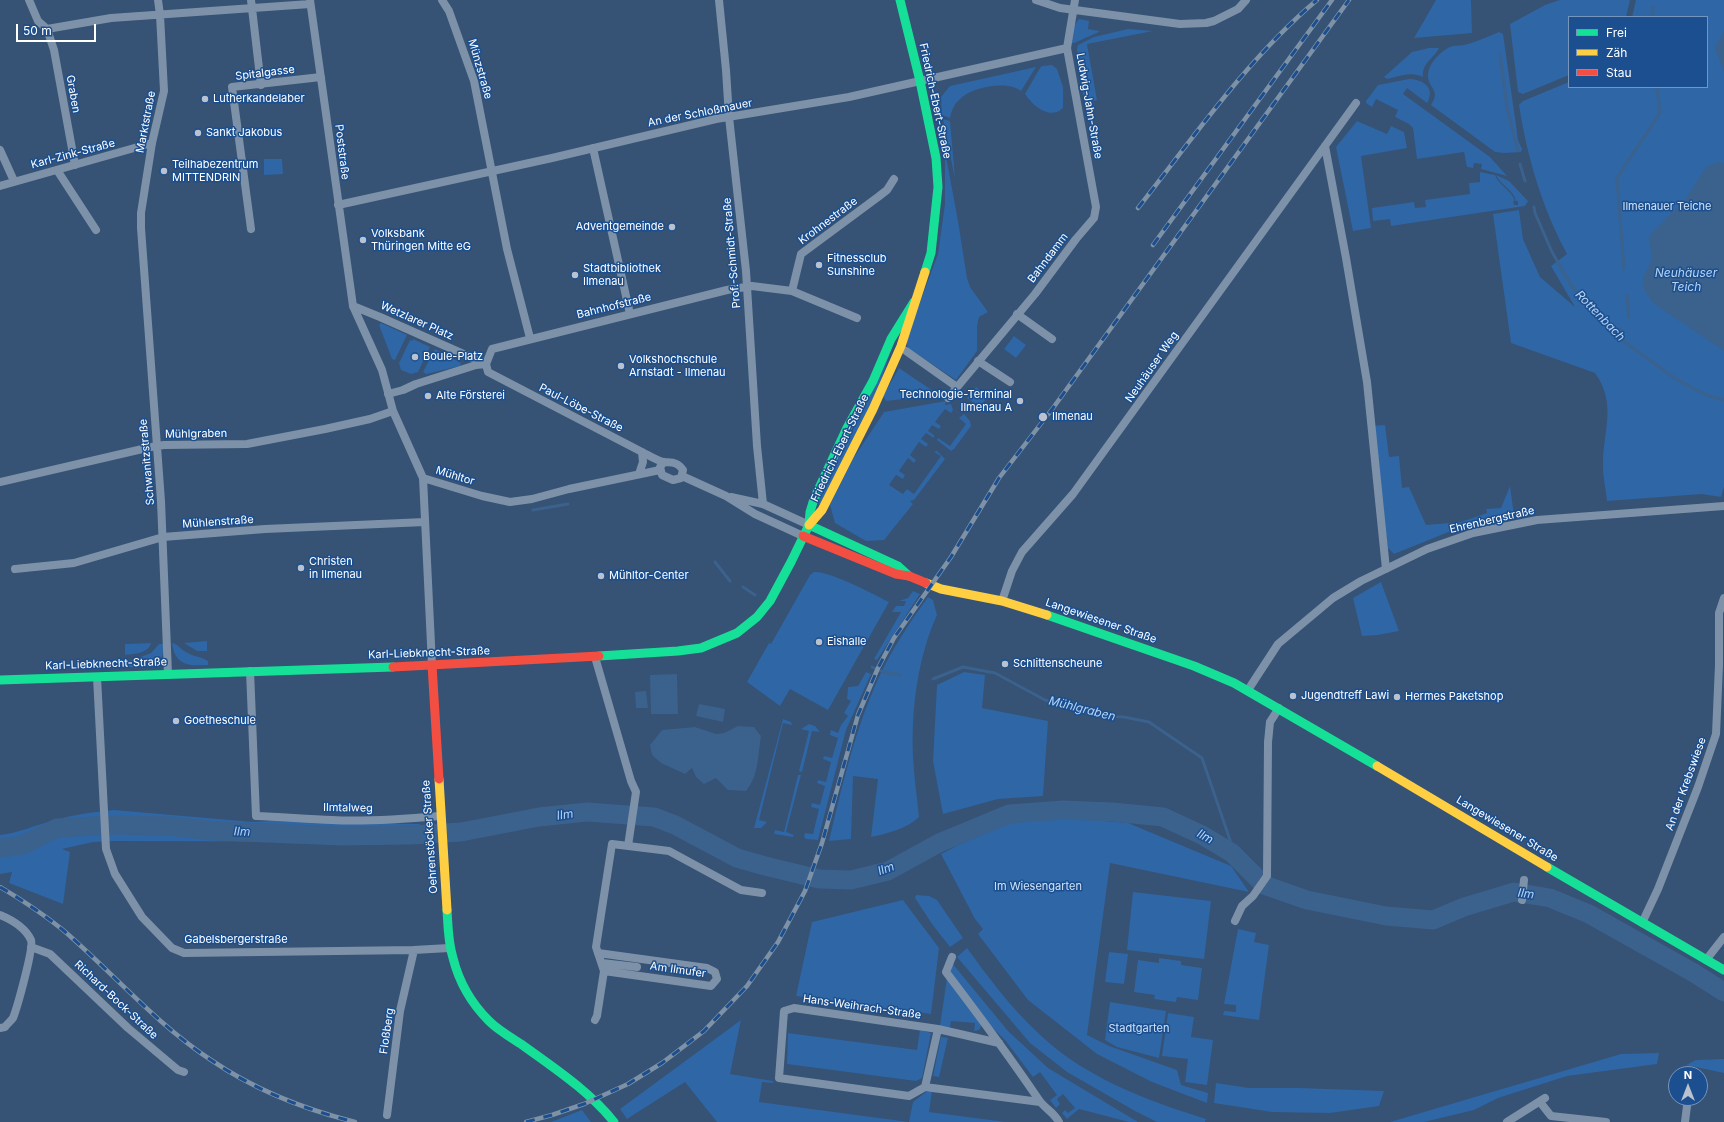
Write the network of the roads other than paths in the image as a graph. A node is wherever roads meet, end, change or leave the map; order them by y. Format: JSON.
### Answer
{"nodes":[{"id":1,"x":28,"y":0,"type":"edge"},
{"id":2,"x":158,"y":0,"type":"edge"},
{"id":3,"x":442,"y":0,"type":"edge"},
{"id":4,"x":719,"y":0,"type":"edge"},
{"id":5,"x":900,"y":0,"type":"edge"},
{"id":6,"x":1036,"y":0,"type":"edge"},
{"id":7,"x":1075,"y":0,"type":"edge"},
{"id":8,"x":1246,"y":0,"type":"edge"},
{"id":9,"x":310,"y":2,"type":"edge"},
{"id":10,"x":252,"y":4,"type":"edge"},
{"id":11,"x":1073,"y":9,"type":"junction"},
{"id":12,"x":160,"y":15,"type":"junction"},
{"id":13,"x":47,"y":28,"type":"junction"},
{"id":14,"x":1067,"y":48,"type":"junction"},
{"id":15,"x":322,"y":77,"type":"junction"},
{"id":16,"x":920,"y":81,"type":"junction"},
{"id":17,"x":261,"y":85,"type":"junction"},
{"id":18,"x":1356,"y":103,"type":"dead end"},
{"id":19,"x":729,"y":117,"type":"junction"},
{"id":20,"x":152,"y":143,"type":"junction"},
{"id":21,"x":1325,"y":146,"type":"junction"},
{"id":22,"x":593,"y":148,"type":"junction"},
{"id":23,"x":0,"y":150,"type":"edge"},
{"id":24,"x":75,"y":165,"type":"junction"},
{"id":25,"x":57,"y":170,"type":"junction"},
{"id":26,"x":491,"y":170,"type":"junction"},
{"id":27,"x":894,"y":179,"type":"dead end"},
{"id":28,"x":14,"y":181,"type":"junction"},
{"id":29,"x":0,"y":186,"type":"edge"},
{"id":30,"x":338,"y":204,"type":"junction"},
{"id":31,"x":1095,"y":215,"type":"joint"},
{"id":32,"x":251,"y":229,"type":"dead end"},
{"id":33,"x":96,"y":230,"type":"dead end"},
{"id":34,"x":142,"y":249,"type":"joint"},
{"id":35,"x":746,"y":287,"type":"junction"},
{"id":36,"x":792,"y":291,"type":"junction"},
{"id":37,"x":914,"y":302,"type":"junction"},
{"id":38,"x":353,"y":306,"type":"junction"},
{"id":39,"x":630,"y":314,"type":"junction"},
{"id":40,"x":1017,"y":314,"type":"junction"},
{"id":41,"x":857,"y":318,"type":"dead end"},
{"id":42,"x":530,"y":338,"type":"junction"},
{"id":43,"x":1052,"y":339,"type":"dead end"},
{"id":44,"x":906,"y":351,"type":"dead end"},
{"id":45,"x":978,"y":361,"type":"junction"},
{"id":46,"x":487,"y":368,"type":"junction"},
{"id":47,"x":1010,"y":382,"type":"dead end"},
{"id":48,"x":957,"y":387,"type":"junction"},
{"id":49,"x":388,"y":394,"type":"junction"},
{"id":50,"x":948,"y":398,"type":"dead end"},
{"id":51,"x":393,"y":411,"type":"junction"},
{"id":52,"x":157,"y":446,"type":"junction"},
{"id":53,"x":642,"y":452,"type":"junction"},
{"id":54,"x":664,"y":462,"type":"junction"},
{"id":55,"x":660,"y":470,"type":"junction"},
{"id":56,"x":639,"y":474,"type":"junction"},
{"id":57,"x":682,"y":476,"type":"junction"},
{"id":58,"x":423,"y":478,"type":"junction"},
{"id":59,"x":0,"y":482,"type":"edge"},
{"id":60,"x":726,"y":496,"type":"junction"},
{"id":61,"x":763,"y":504,"type":"junction"},
{"id":62,"x":1724,"y":506,"type":"edge"},
{"id":63,"x":426,"y":522,"type":"junction"},
{"id":64,"x":808,"y":525,"type":"junction"},
{"id":65,"x":803,"y":536,"type":"junction"},
{"id":66,"x":163,"y":537,"type":"junction"},
{"id":67,"x":15,"y":569,"type":"dead end"},
{"id":68,"x":1386,"y":569,"type":"junction"},
{"id":69,"x":909,"y":576,"type":"junction"},
{"id":70,"x":1724,"y":598,"type":"edge"},
{"id":71,"x":1002,"y":601,"type":"junction"},
{"id":72,"x":595,"y":657,"type":"junction"},
{"id":73,"x":432,"y":666,"type":"junction"},
{"id":74,"x":250,"y":671,"type":"junction"},
{"id":75,"x":168,"y":674,"type":"junction"},
{"id":76,"x":96,"y":677,"type":"junction"},
{"id":77,"x":0,"y":680,"type":"edge"},
{"id":78,"x":1248,"y":690,"type":"junction"},
{"id":79,"x":1279,"y":708,"type":"junction"},
{"id":80,"x":440,"y":821,"type":"junction"},
{"id":81,"x":628,"y":846,"type":"junction"},
{"id":82,"x":1524,"y":880,"type":"dead end"},
{"id":83,"x":762,"y":894,"type":"dead end"},
{"id":84,"x":1522,"y":900,"type":"dead end"},
{"id":85,"x":0,"y":915,"type":"edge"},
{"id":86,"x":1235,"y":921,"type":"dead end"},
{"id":87,"x":1642,"y":923,"type":"junction"},
{"id":88,"x":1724,"y":936,"type":"edge"},
{"id":89,"x":32,"y":947,"type":"junction"},
{"id":90,"x":449,"y":948,"type":"junction"},
{"id":91,"x":414,"y":950,"type":"junction"},
{"id":92,"x":598,"y":953,"type":"junction"},
{"id":93,"x":952,"y":957,"type":"dead end"},
{"id":94,"x":1706,"y":960,"type":"junction"},
{"id":95,"x":603,"y":967,"type":"junction"},
{"id":96,"x":636,"y":967,"type":"dead end"},
{"id":97,"x":1724,"y":970,"type":"edge"},
{"id":98,"x":594,"y":1020,"type":"dead end"},
{"id":99,"x":0,"y":1028,"type":"edge"},
{"id":100,"x":938,"y":1029,"type":"junction"},
{"id":101,"x":999,"y":1043,"type":"junction"},
{"id":102,"x":184,"y":1072,"type":"dead end"},
{"id":103,"x":924,"y":1087,"type":"junction"},
{"id":104,"x":1040,"y":1102,"type":"junction"},
{"id":105,"x":1687,"y":1106,"type":"edge"},
{"id":106,"x":387,"y":1115,"type":"dead end"},
{"id":107,"x":614,"y":1122,"type":"edge"},
{"id":108,"x":1059,"y":1122,"type":"edge"},
{"id":109,"x":1507,"y":1122,"type":"edge"},
{"id":110,"x":1606,"y":1122,"type":"edge"},
{"id":111,"x":1684,"y":1122,"type":"edge"}],
"edges":[{"from":1,"to":13,"type":"street"},
{"from":2,"to":12,"type":"street","name":"Marktstraße"},
{"from":3,"to":26,"type":"street","name":"Münzstraße"},
{"from":4,"to":19,"type":"street","name":"Prof.-Schmidt-Straße"},
{"from":5,"to":16,"type":"main road","name":"Friedrich-Ebert-Straße"},
{"from":6,"to":11,"type":"street"},
{"from":7,"to":11,"type":"street","name":"Ludwig-Jahn-Straße"},
{"from":8,"to":11,"type":"street"},
{"from":9,"to":10,"type":"street"},
{"from":9,"to":15,"type":"street","name":"Poststraße"},
{"from":10,"to":12,"type":"street"},
{"from":10,"to":17,"type":"street"},
{"from":11,"to":14,"type":"street","name":"Ludwig-Jahn-Straße"},
{"from":12,"to":13,"type":"street"},
{"from":12,"to":20,"type":"street","name":"Marktstraße"},
{"from":13,"to":24,"type":"street","name":"Graben"},
{"from":14,"to":16,"type":"street","name":"An der Schloßmauer"},
{"from":14,"to":31,"type":"street","name":"Ludwig-Jahn-Straße"},
{"from":15,"to":17,"type":"street","name":"Spitalgasse"},
{"from":15,"to":30,"type":"street","name":"Poststraße"},
{"from":16,"to":19,"type":"street","name":"An der Schloßmauer"},
{"from":16,"to":37,"type":"main road","name":"Friedrich-Ebert-Straße"},
{"from":17,"to":32,"type":"street","name":"Spitalgasse"},
{"from":18,"to":21,"type":"street","name":"Neuhäuser Weg"},
{"from":19,"to":22,"type":"street","name":"An der Schloßmauer"},
{"from":19,"to":35,"type":"street","name":"Prof.-Schmidt-Straße"},
{"from":20,"to":24,"type":"street","name":"Karl-Zink-Straße"},
{"from":20,"to":34,"type":"street","name":"Marktstraße"},
{"from":21,"to":68,"type":"street"},
{"from":21,"to":71,"type":"street","name":"Neuhäuser Weg"},
{"from":22,"to":26,"type":"street","name":"An der Schloßmauer"},
{"from":22,"to":39,"type":"street"},
{"from":23,"to":28,"type":"street"},
{"from":24,"to":25,"type":"street","name":"Karl-Zink-Straße"},
{"from":25,"to":28,"type":"street","name":"Karl-Zink-Straße"},
{"from":25,"to":33,"type":"street"},
{"from":26,"to":30,"type":"street","name":"An der Schloßmauer"},
{"from":26,"to":42,"type":"street","name":"Münzstraße"},
{"from":27,"to":36,"type":"street","name":"Krohnestraße"},
{"from":28,"to":29,"type":"street","name":"Karl-Zink-Straße"},
{"from":30,"to":38,"type":"street","name":"Poststraße"},
{"from":31,"to":40,"type":"street","name":"Bahndamm"},
{"from":34,"to":52,"type":"street","name":"Schwanitzstraße"},
{"from":35,"to":36,"type":"street","name":"Bahnhofstraße"},
{"from":35,"to":39,"type":"street","name":"Bahnhofstraße"},
{"from":35,"to":61,"type":"street","name":"Prof.-Schmidt-Straße"},
{"from":36,"to":41,"type":"street","name":"Bahnhofstraße"},
{"from":37,"to":64,"type":"main road","name":"Friedrich-Ebert-Straße"},
{"from":37,"to":64,"type":"main road","name":"Friedrich-Ebert-Straße"},
{"from":38,"to":46,"type":"street","name":"Wetzlarer Platz"},
{"from":38,"to":49,"type":"street","name":"Mühltor"},
{"from":39,"to":42,"type":"street","name":"Bahnhofstraße"},
{"from":40,"to":43,"type":"street"},
{"from":40,"to":45,"type":"street","name":"Bahndamm"},
{"from":42,"to":46,"type":"street","name":"Bahnhofstraße"},
{"from":44,"to":48,"type":"street"},
{"from":45,"to":47,"type":"street"},
{"from":45,"to":48,"type":"street","name":"Bahndamm"},
{"from":46,"to":49,"type":"street"},
{"from":46,"to":53,"type":"street","name":"Paul-Löbe-Straße"},
{"from":48,"to":50,"type":"street","name":"Bahndamm"},
{"from":49,"to":51,"type":"street","name":"Mühltor"},
{"from":51,"to":52,"type":"street","name":"Mühlgraben"},
{"from":51,"to":58,"type":"street","name":"Mühltor"},
{"from":52,"to":59,"type":"street","name":"Mühlgraben"},
{"from":52,"to":66,"type":"street","name":"Schwanitzstraße"},
{"from":53,"to":54,"type":"street","name":"Paul-Löbe-Straße"},
{"from":53,"to":56,"type":"street"},
{"from":54,"to":55,"type":"street"},
{"from":54,"to":57,"type":"street","name":"Paul-Löbe-Straße"},
{"from":55,"to":56,"type":"street","name":"Mühltor"},
{"from":55,"to":57,"type":"street","name":"Paul-Löbe-Straße"},
{"from":56,"to":58,"type":"street","name":"Mühltor"},
{"from":57,"to":60,"type":"street","name":"Paul-Löbe-Straße"},
{"from":58,"to":63,"type":"street","name":"Oehrenstöcker Straße"},
{"from":60,"to":61,"type":"street","name":"Paul-Löbe-Straße"},
{"from":60,"to":65,"type":"street","name":"Paul-Löbe-Straße"},
{"from":61,"to":64,"type":"street","name":"Paul-Löbe-Straße"},
{"from":62,"to":68,"type":"street","name":"Ehrenbergstraße"},
{"from":63,"to":66,"type":"street","name":"Mühlenstraße"},
{"from":63,"to":73,"type":"street","name":"Oehrenstöcker Straße"},
{"from":64,"to":65,"type":"main road","name":"Karl-Liebknecht-Straße"},
{"from":64,"to":69,"type":"main road","name":"Langewiesener Straße"},
{"from":65,"to":69,"type":"main road","name":"Langewiesener Straße"},
{"from":65,"to":72,"type":"main road","name":"Karl-Liebknecht-Straße"},
{"from":66,"to":67,"type":"street","name":"Mühlenstraße"},
{"from":66,"to":75,"type":"street","name":"Schwanitzstraße"},
{"from":68,"to":78,"type":"street","name":"Ehrenbergstraße"},
{"from":69,"to":71,"type":"main road","name":"Langewiesener Straße"},
{"from":70,"to":87,"type":"street","name":"An der Krebswiese"},
{"from":71,"to":78,"type":"main road","name":"Langewiesener Straße"},
{"from":72,"to":73,"type":"main road","name":"Karl-Liebknecht-Straße"},
{"from":72,"to":81,"type":"street"},
{"from":73,"to":74,"type":"main road","name":"Karl-Liebknecht-Straße"},
{"from":73,"to":80,"type":"main road","name":"Oehrenstöcker Straße"},
{"from":74,"to":75,"type":"main road","name":"Karl-Liebknecht-Straße"},
{"from":74,"to":80,"type":"street","name":"Ilmtalweg"},
{"from":75,"to":76,"type":"main road","name":"Karl-Liebknecht-Straße"},
{"from":76,"to":77,"type":"main road","name":"Karl-Liebknecht-Straße"},
{"from":76,"to":91,"type":"street","name":"Gabelsbergerstraße"},
{"from":78,"to":79,"type":"main road","name":"Langewiesener Straße"},
{"from":79,"to":86,"type":"street"},
{"from":79,"to":87,"type":"main road","name":"Langewiesener Straße"},
{"from":80,"to":90,"type":"main road","name":"Oehrenstöcker Straße"},
{"from":81,"to":83,"type":"street"},
{"from":81,"to":92,"type":"street"},
{"from":82,"to":84,"type":"street"},
{"from":85,"to":89,"type":"street"},
{"from":87,"to":94,"type":"main road","name":"Langewiesener Straße"},
{"from":88,"to":94,"type":"street"},
{"from":89,"to":99,"type":"street"},
{"from":89,"to":102,"type":"street","name":"Richard-Bock-Straße"},
{"from":90,"to":91,"type":"street","name":"Gabelsbergerstraße"},
{"from":90,"to":107,"type":"main road","name":"Oehrenstöcker Straße"},
{"from":91,"to":106,"type":"street","name":"Floßberg"},
{"from":92,"to":95,"type":"street"},
{"from":92,"to":95,"type":"street","name":"Am Ilmufer"},
{"from":93,"to":101,"type":"street"},
{"from":94,"to":97,"type":"main road","name":"Langewiesener Straße"},
{"from":95,"to":96,"type":"street","name":"Am Ilmufer"},
{"from":95,"to":98,"type":"street"},
{"from":100,"to":101,"type":"street","name":"Hans-Weihrach-Straße"},
{"from":100,"to":103,"type":"street"},
{"from":100,"to":103,"type":"street","name":"Hans-Weihrach-Straße"},
{"from":101,"to":104,"type":"street"},
{"from":103,"to":104,"type":"street"},
{"from":104,"to":108,"type":"street"},
{"from":105,"to":111,"type":"street"},
{"from":109,"to":110,"type":"street"}]}
